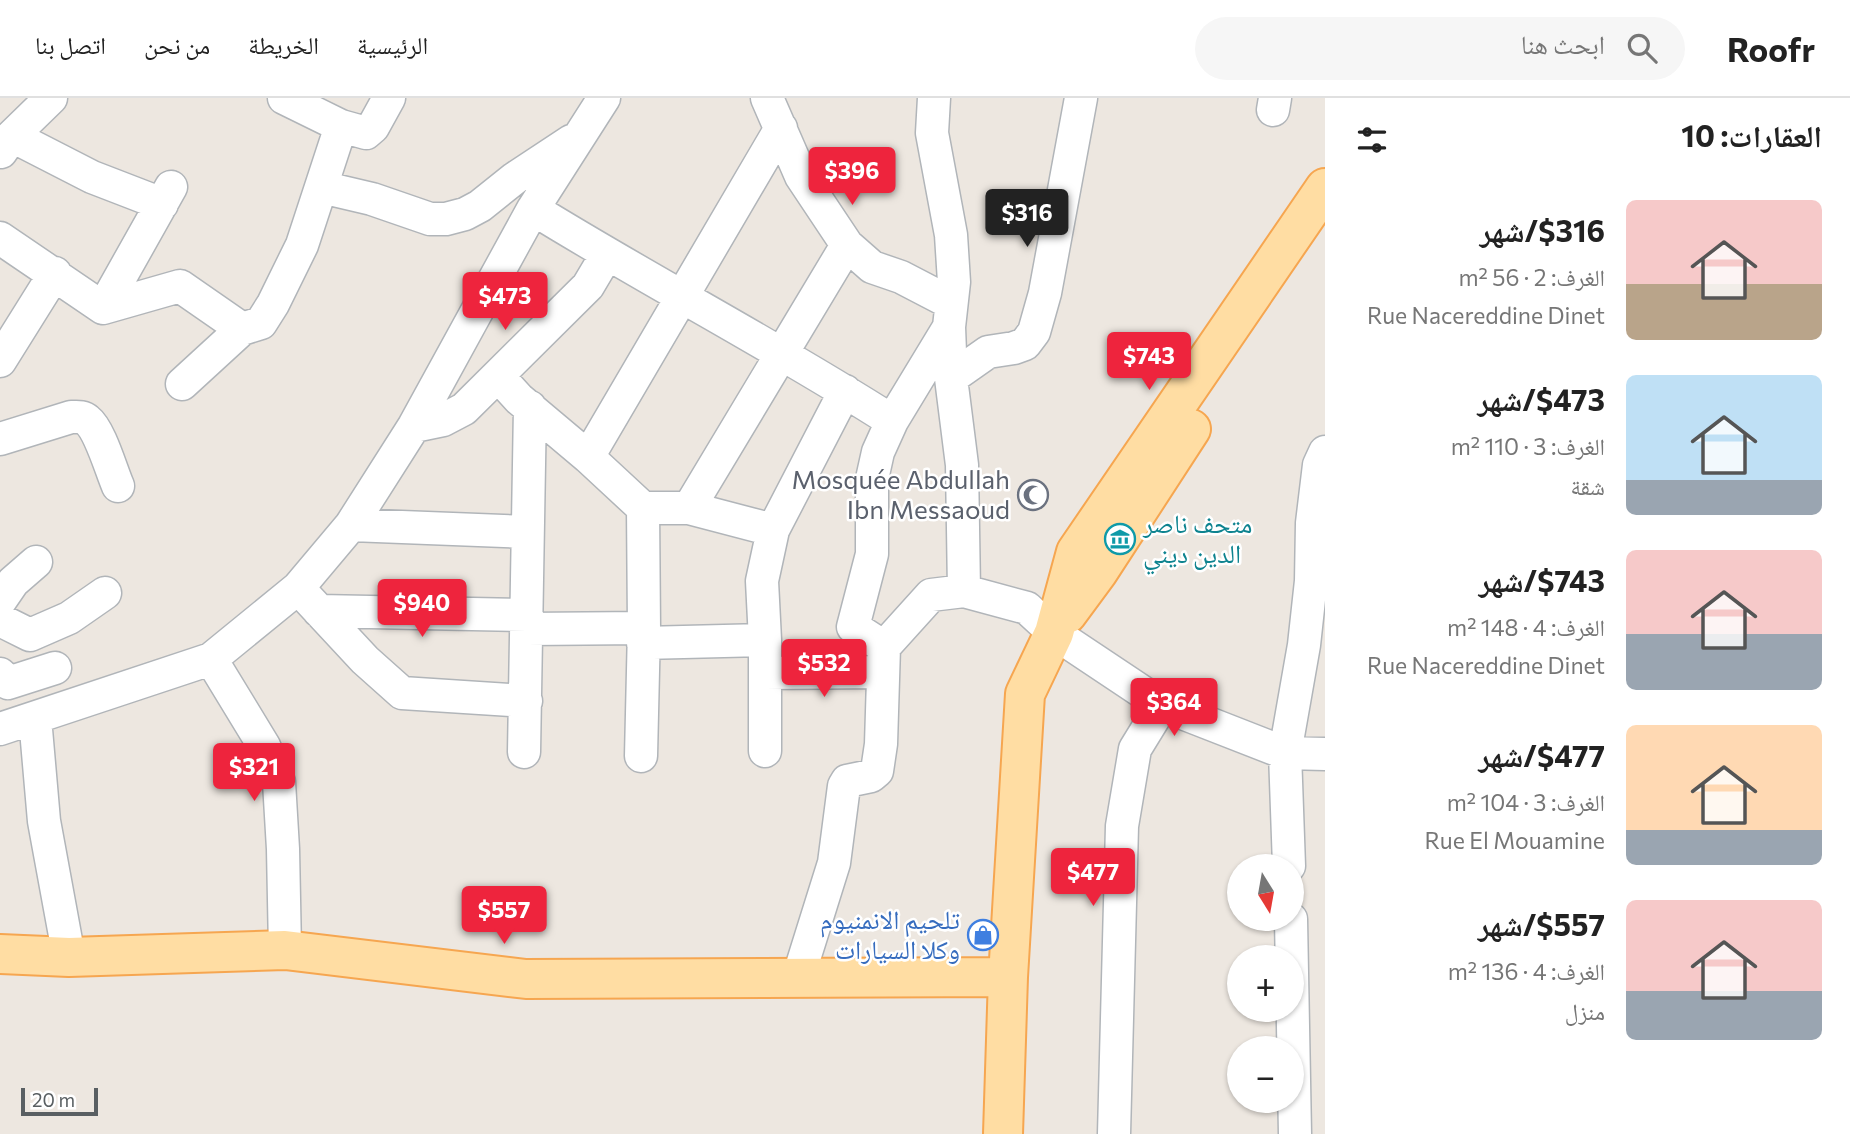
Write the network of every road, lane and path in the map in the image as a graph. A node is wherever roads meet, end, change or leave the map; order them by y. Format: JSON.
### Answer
{"nodes":[{"id":1,"x":51,"y":98,"type":"edge"},
{"id":2,"x":284,"y":98,"type":"edge"},
{"id":3,"x":389,"y":98,"type":"edge"},
{"id":4,"x":604,"y":98,"type":"edge"},
{"id":5,"x":767,"y":98,"type":"edge"},
{"id":6,"x":934,"y":98,"type":"edge"},
{"id":7,"x":1081,"y":98,"type":"edge"},
{"id":8,"x":341,"y":125,"type":"junction"},
{"id":9,"x":781,"y":128,"type":"junction"},
{"id":10,"x":580,"y":135,"type":"junction"},
{"id":11,"x":6,"y":144,"type":"edge"},
{"id":12,"x":321,"y":187,"type":"junction"},
{"id":13,"x":1325,"y":188,"type":"edge"},
{"id":14,"x":533,"y":209,"type":"junction"},
{"id":15,"x":1325,"y":223,"type":"edge"},
{"id":16,"x":0,"y":238,"type":"edge"},
{"id":17,"x":847,"y":245,"type":"junction"},
{"id":18,"x":607,"y":254,"type":"junction"},
{"id":19,"x":55,"y":274,"type":"junction"},
{"id":20,"x":681,"y":296,"type":"junction"},
{"id":21,"x":103,"y":308,"type":"junction"},
{"id":22,"x":950,"y":315,"type":"junction"},
{"id":23,"x":242,"y":329,"type":"junction"},
{"id":24,"x":782,"y":354,"type":"junction"},
{"id":25,"x":0,"y":361,"type":"edge"},
{"id":26,"x":499,"y":377,"type":"junction"},
{"id":27,"x":951,"y":378,"type":"junction"},
{"id":28,"x":182,"y":384,"type":"dead end"},
{"id":29,"x":845,"y":391,"type":"junction"},
{"id":30,"x":530,"y":407,"type":"junction"},
{"id":31,"x":892,"y":421,"type":"junction"},
{"id":32,"x":414,"y":426,"type":"junction"},
{"id":33,"x":0,"y":439,"type":"edge"},
{"id":34,"x":1325,"y":452,"type":"edge"},
{"id":35,"x":588,"y":457,"type":"junction"},
{"id":36,"x":118,"y":486,"type":"dead end"},
{"id":37,"x":643,"y":508,"type":"junction"},
{"id":38,"x":689,"y":509,"type":"junction"},
{"id":39,"x":351,"y":525,"type":"junction"},
{"id":40,"x":773,"y":530,"type":"junction"},
{"id":41,"x":527,"y":532,"type":"junction"},
{"id":42,"x":36,"y":562,"type":"dead end"},
{"id":43,"x":298,"y":588,"type":"junction"},
{"id":44,"x":964,"y":591,"type":"junction"},
{"id":45,"x":105,"y":593,"type":"dead end"},
{"id":46,"x":0,"y":601,"type":"edge"},
{"id":47,"x":319,"y":611,"type":"junction"},
{"id":48,"x":0,"y":620,"type":"edge"},
{"id":49,"x":527,"y":622,"type":"junction"},
{"id":50,"x":1054,"y":633,"type":"junction"},
{"id":51,"x":643,"y":635,"type":"junction"},
{"id":52,"x":765,"y":640,"type":"junction"},
{"id":53,"x":211,"y":659,"type":"junction"},
{"id":54,"x":883,"y":660,"type":"junction"},
{"id":55,"x":55,"y":668,"type":"dead end"},
{"id":56,"x":765,"y":673,"type":"junction"},
{"id":57,"x":0,"y":674,"type":"edge"},
{"id":58,"x":526,"y":701,"type":"junction"},
{"id":59,"x":1162,"y":705,"type":"junction"},
{"id":60,"x":35,"y":718,"type":"junction"},
{"id":61,"x":0,"y":729,"type":"edge"},
{"id":62,"x":765,"y":751,"type":"dead end"},
{"id":63,"x":524,"y":752,"type":"dead end"},
{"id":64,"x":1284,"y":753,"type":"junction"},
{"id":65,"x":1325,"y":754,"type":"edge"},
{"id":66,"x":640,"y":756,"type":"dead end"},
{"id":67,"x":1288,"y":854,"type":"edge"},
{"id":68,"x":1291,"y":931,"type":"edge"},
{"id":69,"x":285,"y":950,"type":"junction"},
{"id":70,"x":0,"y":954,"type":"edge"},
{"id":71,"x":69,"y":957,"type":"junction"},
{"id":72,"x":1008,"y":977,"type":"junction"},
{"id":73,"x":797,"y":978,"type":"junction"},
{"id":74,"x":1003,"y":1134,"type":"edge"},
{"id":75,"x":1114,"y":1134,"type":"edge"},
{"id":76,"x":1295,"y":1134,"type":"edge"}],
"edges":[{"from":1,"to":11,"type":"street"},
{"from":2,"to":8,"type":"street"},
{"from":3,"to":8,"type":"street"},
{"from":4,"to":10,"type":"street"},
{"from":5,"to":9,"type":"street"},
{"from":6,"to":22,"type":"street"},
{"from":7,"to":27,"type":"street"},
{"from":8,"to":12,"type":"street"},
{"from":9,"to":17,"type":"street"},
{"from":9,"to":20,"type":"street"},
{"from":10,"to":12,"type":"street"},
{"from":10,"to":14,"type":"street"},
{"from":11,"to":21,"type":"street"},
{"from":12,"to":23,"type":"street"},
{"from":13,"to":50,"type":"main road"},
{"from":14,"to":18,"type":"street"},
{"from":14,"to":32,"type":"street"},
{"from":15,"to":50,"type":"main road"},
{"from":16,"to":19,"type":"street"},
{"from":17,"to":22,"type":"street"},
{"from":17,"to":24,"type":"street"},
{"from":18,"to":20,"type":"street"},
{"from":18,"to":26,"type":"street"},
{"from":19,"to":21,"type":"street"},
{"from":19,"to":25,"type":"street"},
{"from":20,"to":24,"type":"street"},
{"from":20,"to":35,"type":"street"},
{"from":21,"to":23,"type":"street"},
{"from":22,"to":27,"type":"street"},
{"from":22,"to":31,"type":"street"},
{"from":23,"to":28,"type":"street"},
{"from":24,"to":29,"type":"street"},
{"from":24,"to":38,"type":"street"},
{"from":26,"to":30,"type":"street"},
{"from":26,"to":32,"type":"street"},
{"from":27,"to":44,"type":"street"},
{"from":29,"to":31,"type":"street"},
{"from":29,"to":40,"type":"street"},
{"from":30,"to":35,"type":"street"},
{"from":30,"to":41,"type":"street"},
{"from":31,"to":54,"type":"street"},
{"from":32,"to":39,"type":"street"},
{"from":33,"to":36,"type":"street"},
{"from":34,"to":64,"type":"street"},
{"from":35,"to":37,"type":"street"},
{"from":37,"to":38,"type":"street"},
{"from":37,"to":51,"type":"street"},
{"from":38,"to":40,"type":"street"},
{"from":39,"to":41,"type":"street"},
{"from":39,"to":43,"type":"street"},
{"from":40,"to":52,"type":"street"},
{"from":41,"to":49,"type":"street"},
{"from":42,"to":46,"type":"street"},
{"from":43,"to":47,"type":"street"},
{"from":43,"to":53,"type":"street"},
{"from":44,"to":50,"type":"street"},
{"from":44,"to":54,"type":"street"},
{"from":45,"to":48,"type":"street"},
{"from":47,"to":49,"type":"street"},
{"from":47,"to":58,"type":"street"},
{"from":49,"to":51,"type":"street"},
{"from":49,"to":58,"type":"street"},
{"from":50,"to":59,"type":"street"},
{"from":50,"to":72,"type":"main road"},
{"from":51,"to":52,"type":"street"},
{"from":51,"to":66,"type":"street"},
{"from":52,"to":56,"type":"street"},
{"from":53,"to":60,"type":"street"},
{"from":53,"to":69,"type":"street"},
{"from":54,"to":56,"type":"street"},
{"from":54,"to":73,"type":"street"},
{"from":55,"to":57,"type":"street"},
{"from":56,"to":62,"type":"street"},
{"from":58,"to":63,"type":"street"},
{"from":59,"to":64,"type":"street"},
{"from":59,"to":75,"type":"street"},
{"from":60,"to":61,"type":"street"},
{"from":60,"to":71,"type":"street"},
{"from":64,"to":65,"type":"street"},
{"from":64,"to":67,"type":"street"},
{"from":68,"to":76,"type":"street"},
{"from":69,"to":71,"type":"main road"},
{"from":69,"to":73,"type":"main road"},
{"from":70,"to":71,"type":"main road"},
{"from":72,"to":73,"type":"main road"},
{"from":72,"to":74,"type":"main road"}]}
